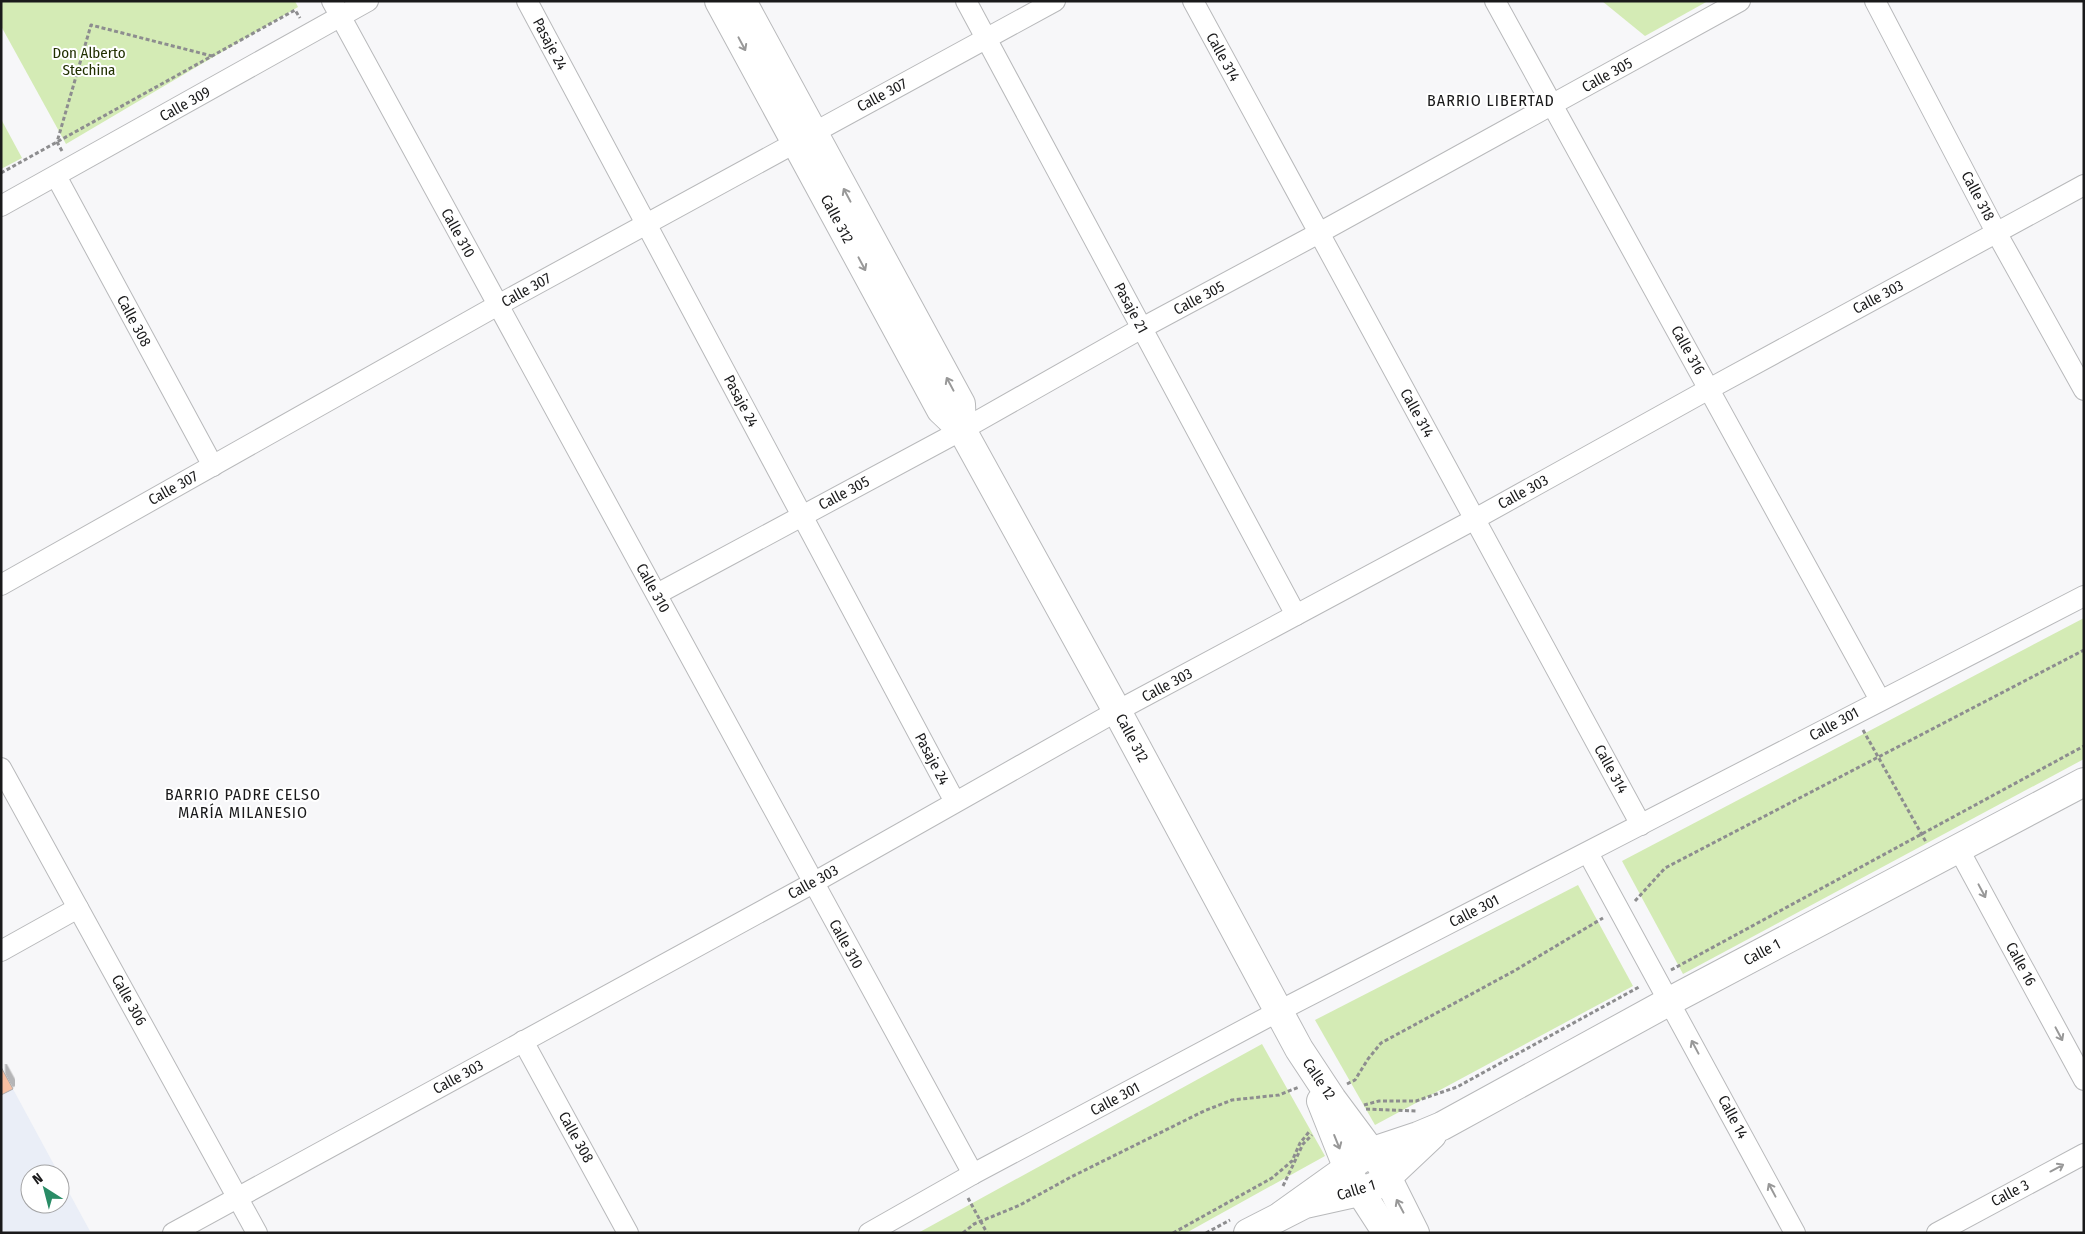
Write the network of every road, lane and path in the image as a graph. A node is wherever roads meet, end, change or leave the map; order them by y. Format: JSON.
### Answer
{"nodes":[{"id":1,"x":368,"y":1,"type":"edge"},
{"id":2,"x":527,"y":1,"type":"edge"},
{"id":3,"x":719,"y":1,"type":"edge"},
{"id":4,"x":742,"y":1,"type":"edge"},
{"id":5,"x":966,"y":1,"type":"edge"},
{"id":6,"x":1055,"y":1,"type":"edge"},
{"id":7,"x":1193,"y":1,"type":"edge"},
{"id":8,"x":1495,"y":1,"type":"edge"},
{"id":9,"x":1740,"y":1,"type":"edge"},
{"id":10,"x":1875,"y":1,"type":"edge"},
{"id":11,"x":336,"y":9,"type":"edge"},
{"id":12,"x":309,"y":34,"type":"junction"},
{"id":13,"x":987,"y":39,"type":"junction"},
{"id":14,"x":212,"y":56,"type":"junction"},
{"id":15,"x":1552,"y":105,"type":"junction"},
{"id":16,"x":804,"y":137,"type":"junction"},
{"id":17,"x":57,"y":142,"type":"junction"},
{"id":18,"x":63,"y":172,"type":"junction"},
{"id":19,"x":1,"y":173,"type":"edge"},
{"id":20,"x":2084,"y":185,"type":"edge"},
{"id":21,"x":1,"y":206,"type":"edge"},
{"id":22,"x":646,"y":225,"type":"junction"},
{"id":23,"x":1996,"y":232,"type":"junction"},
{"id":24,"x":1319,"y":234,"type":"junction"},
{"id":25,"x":498,"y":306,"type":"junction"},
{"id":26,"x":1142,"y":328,"type":"junction"},
{"id":27,"x":1709,"y":389,"type":"junction"},
{"id":28,"x":2084,"y":390,"type":"edge"},
{"id":29,"x":962,"y":430,"type":"junction"},
{"id":30,"x":213,"y":466,"type":"junction"},
{"id":31,"x":803,"y":515,"type":"junction"},
{"id":32,"x":1475,"y":519,"type":"junction"},
{"id":33,"x":1,"y":585,"type":"edge"},
{"id":34,"x":657,"y":594,"type":"junction"},
{"id":35,"x":2084,"y":596,"type":"edge"},
{"id":36,"x":1296,"y":615,"type":"junction"},
{"id":37,"x":2084,"y":650,"type":"edge"},
{"id":38,"x":1880,"y":700,"type":"junction"},
{"id":39,"x":1117,"y":711,"type":"junction"},
{"id":40,"x":1853,"y":714,"type":"junction"},
{"id":41,"x":2084,"y":746,"type":"edge"},
{"id":42,"x":1878,"y":757,"type":"junction"},
{"id":43,"x":1,"y":768,"type":"edge"},
{"id":44,"x":2084,"y":782,"type":"edge"},
{"id":45,"x":955,"y":802,"type":"junction"},
{"id":46,"x":1642,"y":825,"type":"junction"},
{"id":47,"x":1921,"y":834,"type":"junction"},
{"id":48,"x":1588,"y":853,"type":"junction"},
{"id":49,"x":1947,"y":854,"type":"junction"},
{"id":50,"x":813,"y":883,"type":"junction"},
{"id":51,"x":78,"y":908,"type":"junction"},
{"id":52,"x":1619,"y":909,"type":"junction"},
{"id":53,"x":1,"y":951,"type":"edge"},
{"id":54,"x":1657,"y":977,"type":"junction"},
{"id":55,"x":1670,"y":1000,"type":"junction"},
{"id":56,"x":1279,"y":1011,"type":"junction"},
{"id":57,"x":523,"y":1041,"type":"junction"},
{"id":58,"x":1299,"y":1049,"type":"joint"},
{"id":59,"x":2084,"y":1080,"type":"edge"},
{"id":60,"x":1318,"y":1085,"type":"junction"},
{"id":61,"x":1336,"y":1118,"type":"junction"},
{"id":62,"x":1442,"y":1126,"type":"junction"},
{"id":63,"x":1372,"y":1153,"type":"junction"},
{"id":64,"x":2084,"y":1154,"type":"edge"},
{"id":65,"x":966,"y":1178,"type":"junction"},
{"id":66,"x":1387,"y":1178,"type":"junction"},
{"id":67,"x":1353,"y":1180,"type":"junction"},
{"id":68,"x":238,"y":1198,"type":"junction"},
{"id":69,"x":981,"y":1221,"type":"junction"},
{"id":70,"x":174,"y":1233,"type":"edge"},
{"id":71,"x":257,"y":1233,"type":"edge"},
{"id":72,"x":628,"y":1233,"type":"edge"},
{"id":73,"x":869,"y":1233,"type":"edge"},
{"id":74,"x":963,"y":1233,"type":"edge"},
{"id":75,"x":987,"y":1233,"type":"edge"},
{"id":76,"x":1173,"y":1233,"type":"edge"},
{"id":77,"x":1248,"y":1233,"type":"edge"},
{"id":78,"x":1386,"y":1233,"type":"edge"},
{"id":79,"x":1415,"y":1233,"type":"edge"},
{"id":80,"x":1795,"y":1233,"type":"edge"},
{"id":81,"x":1937,"y":1233,"type":"edge"}],
"edges":[{"from":1,"to":11,"type":"street","name":"Calle 309"},
{"from":2,"to":22,"type":"street","name":"Pasaje 24"},
{"from":3,"to":16,"type":"street","name":"Calle 312","one_way":true},
{"from":4,"to":16,"type":"street","name":"Calle 312"},
{"from":5,"to":13,"type":"street","name":"Pasaje 21"},
{"from":6,"to":13,"type":"street","name":"Calle 307"},
{"from":7,"to":24,"type":"street","name":"Calle 314"},
{"from":8,"to":15,"type":"street","name":"Calle 316"},
{"from":9,"to":15,"type":"street","name":"Calle 305"},
{"from":10,"to":23,"type":"street","name":"Calle 318"},
{"from":11,"to":12,"type":"street","name":"Calle 309"},
{"from":11,"to":25,"type":"street","name":"Calle 310"},
{"from":12,"to":14,"type":"path"},
{"from":12,"to":18,"type":"street","name":"Calle 309"},
{"from":13,"to":16,"type":"street","name":"Calle 307"},
{"from":13,"to":26,"type":"street","name":"Pasaje 21"},
{"from":14,"to":17,"type":"path"},
{"from":14,"to":17,"type":"path"},
{"from":15,"to":24,"type":"street","name":"Calle 305"},
{"from":15,"to":27,"type":"street","name":"Calle 316"},
{"from":16,"to":22,"type":"street","name":"Calle 307"},
{"from":16,"to":29,"type":"street","name":"Calle 312"},
{"from":17,"to":18,"type":"path"},
{"from":17,"to":19,"type":"path"},
{"from":18,"to":21,"type":"street","name":"Calle 309"},
{"from":18,"to":30,"type":"street","name":"Calle 308"},
{"from":20,"to":23,"type":"street","name":"Calle 303"},
{"from":22,"to":25,"type":"street","name":"Calle 307"},
{"from":22,"to":31,"type":"street","name":"Pasaje 24"},
{"from":23,"to":27,"type":"street","name":"Calle 303"},
{"from":23,"to":28,"type":"street","name":"Calle 318"},
{"from":24,"to":26,"type":"street","name":"Calle 305"},
{"from":24,"to":32,"type":"street","name":"Calle 314"},
{"from":25,"to":30,"type":"street","name":"Calle 307"},
{"from":25,"to":34,"type":"street","name":"Calle 310"},
{"from":26,"to":29,"type":"street","name":"Calle 305"},
{"from":26,"to":36,"type":"street","name":"Pasaje 21"},
{"from":27,"to":32,"type":"street","name":"Calle 303"},
{"from":27,"to":38,"type":"street","name":"Calle 316"},
{"from":29,"to":31,"type":"street","name":"Calle 305"},
{"from":29,"to":39,"type":"street","name":"Calle 312"},
{"from":30,"to":33,"type":"street","name":"Calle 307"},
{"from":31,"to":34,"type":"street","name":"Calle 305"},
{"from":31,"to":45,"type":"street","name":"Pasaje 24"},
{"from":32,"to":36,"type":"street","name":"Calle 303"},
{"from":32,"to":46,"type":"street","name":"Calle 314"},
{"from":34,"to":50,"type":"street","name":"Calle 310"},
{"from":35,"to":38,"type":"street","name":"Calle 301"},
{"from":36,"to":39,"type":"street","name":"Calle 303"},
{"from":37,"to":42,"type":"path"},
{"from":38,"to":40,"type":"street","name":"Calle 301"},
{"from":39,"to":45,"type":"street","name":"Calle 303"},
{"from":39,"to":56,"type":"street","name":"Calle 312"},
{"from":40,"to":42,"type":"path"},
{"from":40,"to":46,"type":"street","name":"Calle 301"},
{"from":41,"to":47,"type":"path"},
{"from":42,"to":47,"type":"path"},
{"from":42,"to":52,"type":"path"},
{"from":43,"to":51,"type":"street","name":"Calle 306"},
{"from":44,"to":49,"type":"street","name":"Calle 1"},
{"from":45,"to":50,"type":"street","name":"Calle 303"},
{"from":46,"to":48,"type":"street","name":"Calle 301"},
{"from":47,"to":49,"type":"path"},
{"from":47,"to":54,"type":"path"},
{"from":48,"to":52,"type":"street"},
{"from":48,"to":56,"type":"street","name":"Calle 301"},
{"from":49,"to":55,"type":"street","name":"Calle 1"},
{"from":49,"to":59,"type":"street","name":"Calle 16","one_way":true},
{"from":50,"to":57,"type":"street","name":"Calle 303"},
{"from":50,"to":65,"type":"street","name":"Calle 310"},
{"from":51,"to":53,"type":"street"},
{"from":51,"to":68,"type":"street","name":"Calle 306"},
{"from":52,"to":54,"type":"street"},
{"from":52,"to":60,"type":"path"},
{"from":54,"to":55,"type":"street"},
{"from":54,"to":61,"type":"path"},
{"from":55,"to":62,"type":"street","name":"Calle 1"},
{"from":80,"to":55,"type":"street","name":"Calle 14","one_way":true},
{"from":56,"to":58,"type":"street","name":"Calle 312"},
{"from":56,"to":65,"type":"street","name":"Calle 301"},
{"from":57,"to":68,"type":"street","name":"Calle 303"},
{"from":57,"to":72,"type":"street","name":"Calle 308"},
{"from":58,"to":60,"type":"street","name":"Calle 12"},
{"from":60,"to":61,"type":"street","name":"Calle 12"},
{"from":60,"to":69,"type":"path"},
{"from":61,"to":63,"type":"street","name":"Calle 12"},
{"from":61,"to":67,"type":"street","name":"Calle 12","one_way":true},
{"from":61,"to":76,"type":"path"},
{"from":62,"to":63,"type":"street","name":"Calle 1"},
{"from":62,"to":66,"type":"street","name":"Calle 1"},
{"from":63,"to":66,"type":"street","name":"Calle 12"},
{"from":63,"to":67,"type":"street","name":"Calle 1"},
{"from":81,"to":64,"type":"street","name":"Calle 3","one_way":true},
{"from":65,"to":69,"type":"path"},
{"from":65,"to":73,"type":"street","name":"Calle 301"},
{"from":66,"to":67,"type":"street","name":"Calle 1"},
{"from":79,"to":66,"type":"street","name":"Calle 12","one_way":true},
{"from":67,"to":77,"type":"street","name":"Calle 1"},
{"from":67,"to":78,"type":"street","name":"Calle 12"},
{"from":68,"to":70,"type":"street","name":"Calle 303"},
{"from":68,"to":71,"type":"street","name":"Calle 306"},
{"from":69,"to":74,"type":"path"},
{"from":69,"to":75,"type":"path"}]}
